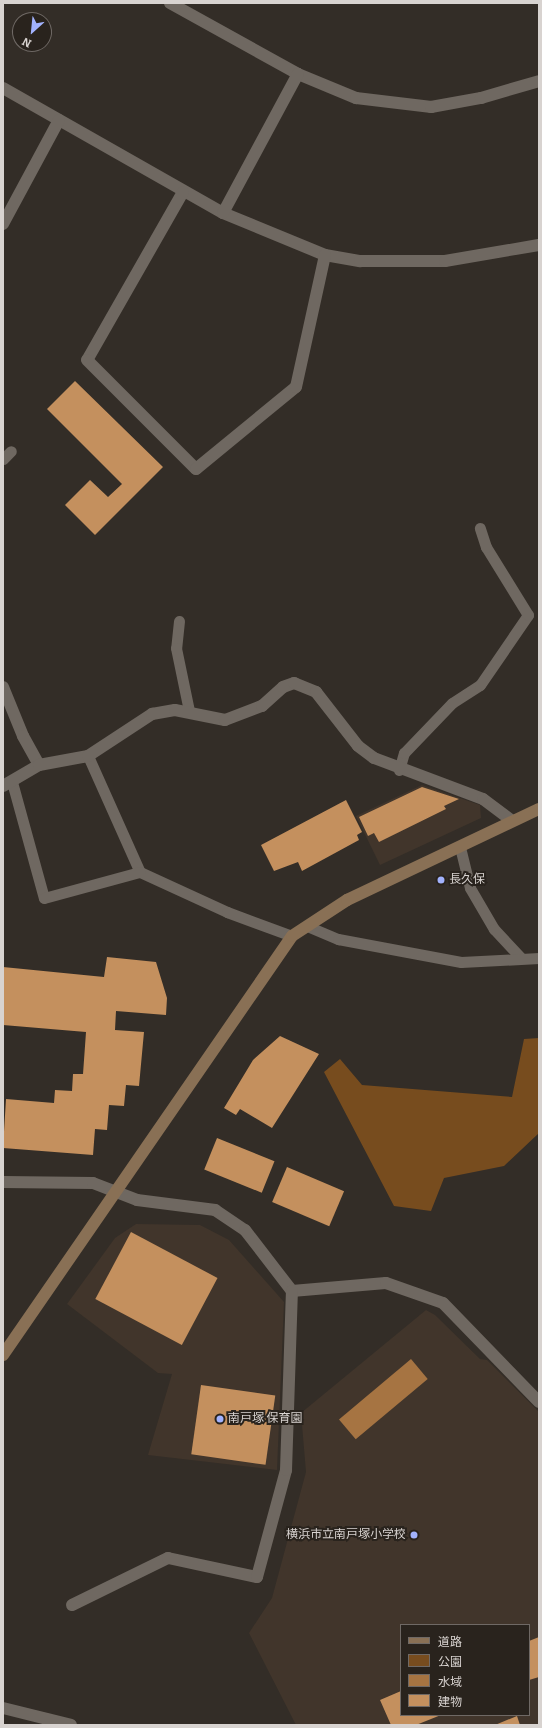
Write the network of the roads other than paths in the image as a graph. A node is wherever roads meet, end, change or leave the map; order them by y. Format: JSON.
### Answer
{"nodes":[{"id":1,"x":170,"y":3,"type":"edge"},
{"id":2,"x":298,"y":74,"type":"junction"},
{"id":3,"x":539,"y":81,"type":"edge"},
{"id":4,"x":3,"y":88,"type":"edge"},
{"id":5,"x":59,"y":120,"type":"junction"},
{"id":6,"x":183,"y":192,"type":"junction"},
{"id":7,"x":224,"y":213,"type":"junction"},
{"id":8,"x":3,"y":224,"type":"edge"},
{"id":9,"x":539,"y":245,"type":"edge"},
{"id":10,"x":325,"y":255,"type":"junction"},
{"id":11,"x":480,"y":528,"type":"dead end"},
{"id":12,"x":179,"y":621,"type":"dead end"},
{"id":13,"x":3,"y":687,"type":"edge"},
{"id":14,"x":189,"y":711,"type":"junction"},
{"id":15,"x":88,"y":756,"type":"junction"},
{"id":16,"x":39,"y":765,"type":"junction"},
{"id":17,"x":399,"y":770,"type":"junction"},
{"id":18,"x":7,"y":784,"type":"edge"},
{"id":19,"x":539,"y":809,"type":"edge"},
{"id":20,"x":512,"y":820,"type":"junction"},
{"id":21,"x":460,"y":847,"type":"junction"},
{"id":22,"x":140,"y":872,"type":"junction"},
{"id":23,"x":307,"y":926,"type":"junction"},
{"id":24,"x":292,"y":936,"type":"junction"},
{"id":25,"x":521,"y":958,"type":"junction"},
{"id":26,"x":539,"y":958,"type":"edge"},
{"id":27,"x":3,"y":1182,"type":"edge"},
{"id":28,"x":116,"y":1191,"type":"junction"},
{"id":29,"x":292,"y":1291,"type":"junction"},
{"id":30,"x":3,"y":1356,"type":"edge"},
{"id":31,"x":539,"y":1402,"type":"edge"},
{"id":32,"x":72,"y":1605,"type":"dead end"},
{"id":33,"x":3,"y":1708,"type":"edge"},
{"id":34,"x":58,"y":1723,"type":"edge"},
{"id":35,"x":71,"y":1725,"type":"edge"}],
"edges":[{"from":1,"to":2,"type":"street"},
{"from":2,"to":3,"type":"street"},
{"from":2,"to":7,"type":"street"},
{"from":4,"to":5,"type":"street"},
{"from":5,"to":6,"type":"street"},
{"from":5,"to":8,"type":"street"},
{"from":6,"to":7,"type":"street"},
{"from":6,"to":10,"type":"street"},
{"from":7,"to":10,"type":"street"},
{"from":9,"to":10,"type":"street"},
{"from":11,"to":17,"type":"lane"},
{"from":12,"to":14,"type":"lane"},
{"from":13,"to":16,"type":"street"},
{"from":14,"to":15,"type":"street"},
{"from":14,"to":17,"type":"street"},
{"from":15,"to":16,"type":"street"},
{"from":15,"to":22,"type":"lane"},
{"from":16,"to":18,"type":"street"},
{"from":17,"to":20,"type":"street"},
{"from":18,"to":22,"type":"lane"},
{"from":19,"to":20,"type":"street"},
{"from":20,"to":21,"type":"street"},
{"from":21,"to":23,"type":"street"},
{"from":21,"to":25,"type":"lane"},
{"from":22,"to":24,"type":"lane"},
{"from":23,"to":24,"type":"street"},
{"from":23,"to":25,"type":"lane"},
{"from":24,"to":28,"type":"street"},
{"from":25,"to":26,"type":"lane"},
{"from":27,"to":28,"type":"street"},
{"from":28,"to":29,"type":"street"},
{"from":28,"to":30,"type":"street"},
{"from":29,"to":31,"type":"street"},
{"from":29,"to":32,"type":"street"},
{"from":33,"to":34,"type":"street"},
{"from":34,"to":35,"type":"street"}]}
